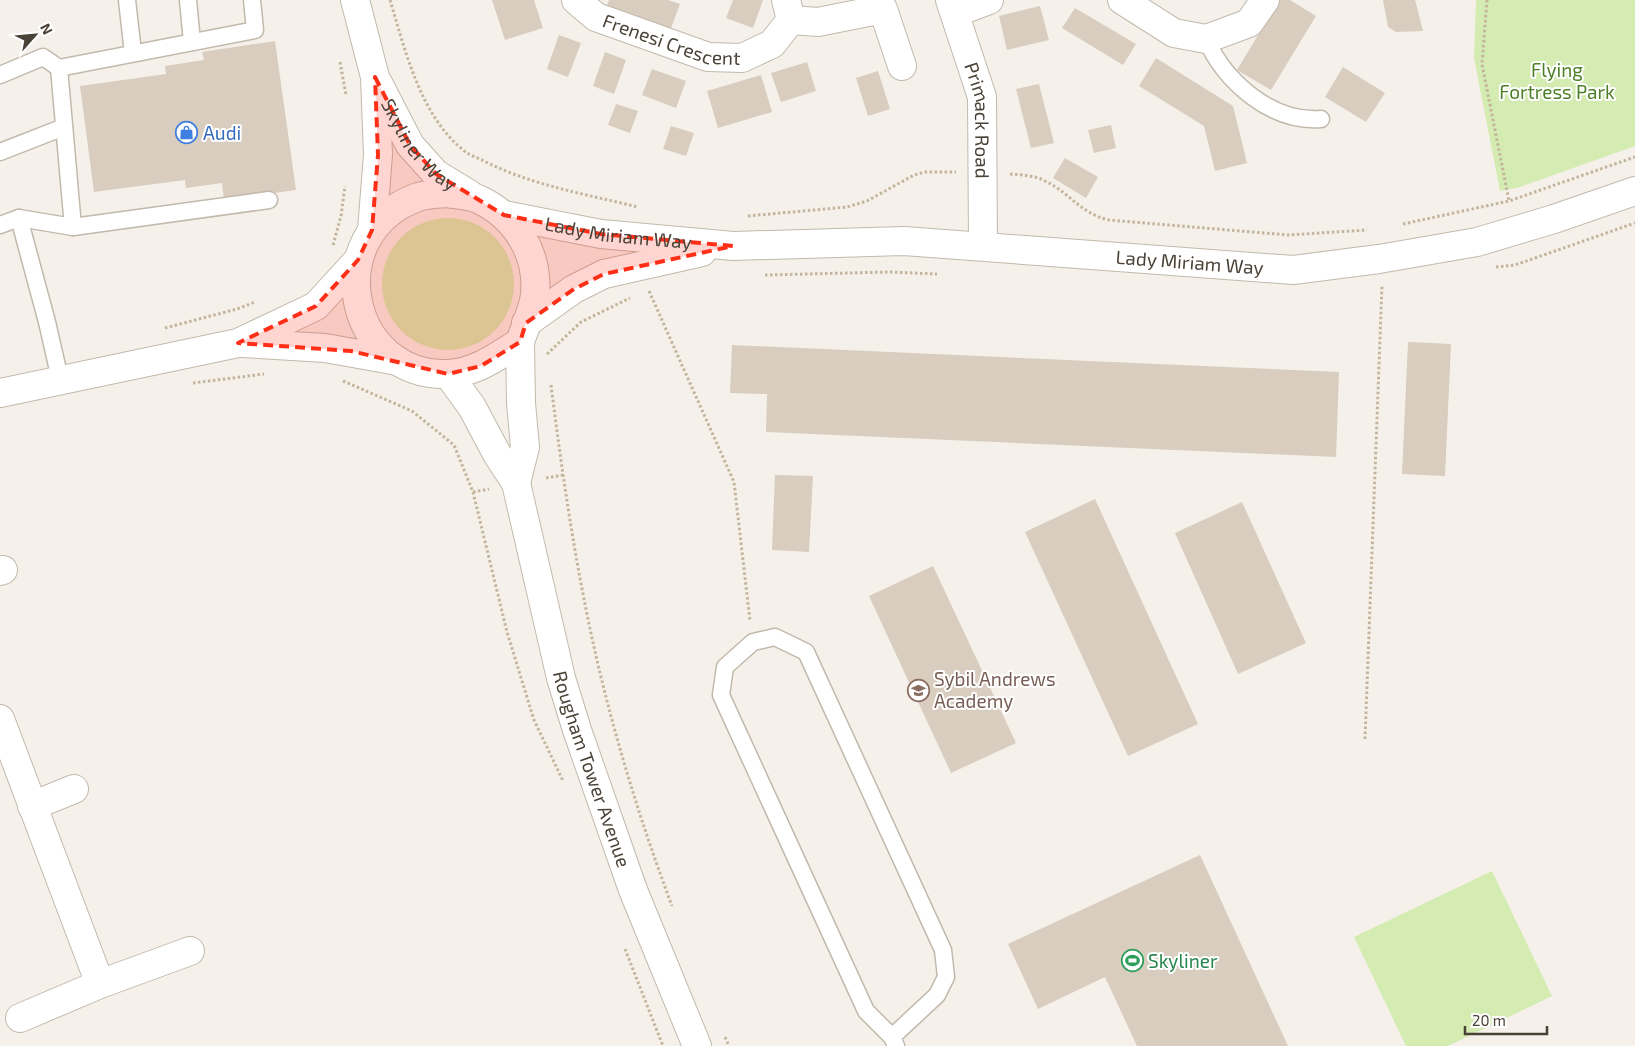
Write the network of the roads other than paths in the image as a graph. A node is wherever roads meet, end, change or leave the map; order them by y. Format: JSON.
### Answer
{"nodes":[{"id":1,"x":127,"y":0,"type":"edge"},
{"id":2,"x":188,"y":0,"type":"edge"},
{"id":3,"x":252,"y":0,"type":"edge"},
{"id":4,"x":355,"y":0,"type":"edge"},
{"id":5,"x":576,"y":0,"type":"edge"},
{"id":6,"x":990,"y":0,"type":"edge"},
{"id":7,"x":1122,"y":0,"type":"edge"},
{"id":8,"x":1265,"y":0,"type":"edge"},
{"id":9,"x":952,"y":7,"type":"edge"},
{"id":10,"x":789,"y":10,"type":"edge"},
{"id":11,"x":1206,"y":39,"type":"junction"},
{"id":12,"x":192,"y":42,"type":"junction"},
{"id":13,"x":133,"y":53,"type":"junction"},
{"id":14,"x":902,"y":66,"type":"dead end"},
{"id":15,"x":59,"y":68,"type":"junction"},
{"id":16,"x":0,"y":75,"type":"edge"},
{"id":17,"x":375,"y":77,"type":"junction"},
{"id":18,"x":1321,"y":119,"type":"dead end"},
{"id":19,"x":64,"y":127,"type":"junction"},
{"id":20,"x":0,"y":152,"type":"edge"},
{"id":21,"x":1635,"y":191,"type":"edge"},
{"id":22,"x":477,"y":199,"type":"junction"},
{"id":23,"x":269,"y":200,"type":"dead end"},
{"id":24,"x":504,"y":215,"type":"junction"},
{"id":25,"x":19,"y":218,"type":"junction"},
{"id":26,"x":0,"y":225,"type":"edge"},
{"id":27,"x":72,"y":227,"type":"junction"},
{"id":28,"x":372,"y":230,"type":"junction"},
{"id":29,"x":983,"y":245,"type":"junction"},
{"id":30,"x":733,"y":246,"type":"junction"},
{"id":31,"x":358,"y":260,"type":"junction"},
{"id":32,"x":523,"y":333,"type":"junction"},
{"id":33,"x":238,"y":342,"type":"junction"},
{"id":34,"x":401,"y":362,"type":"junction"},
{"id":35,"x":448,"y":374,"type":"junction"},
{"id":36,"x":60,"y":379,"type":"junction"},
{"id":37,"x":0,"y":393,"type":"edge"},
{"id":38,"x":516,"y":483,"type":"junction"},
{"id":39,"x":0,"y":719,"type":"edge"},
{"id":40,"x":74,"y":789,"type":"dead end"},
{"id":41,"x":32,"y":806,"type":"junction"},
{"id":42,"x":190,"y":951,"type":"dead end"},
{"id":43,"x":100,"y":984,"type":"junction"},
{"id":44,"x":20,"y":1018,"type":"dead end"},
{"id":45,"x":894,"y":1041,"type":"edge"},
{"id":46,"x":697,"y":1046,"type":"edge"}],
"edges":[{"from":1,"to":13,"type":"lane"},
{"from":2,"to":12,"type":"lane"},
{"from":3,"to":12,"type":"lane"},
{"from":4,"to":17,"type":"street","name":"Skyliner Way"},
{"from":5,"to":10,"type":"street","name":"Frenesi Crescent"},
{"from":6,"to":9,"type":"street"},
{"from":7,"to":11,"type":"street"},
{"from":8,"to":11,"type":"street"},
{"from":9,"to":29,"type":"street","name":"Primack Road"},
{"from":10,"to":14,"type":"street","name":"Frenesi Crescent"},
{"from":11,"to":18,"type":"lane"},
{"from":12,"to":13,"type":"lane"},
{"from":13,"to":15,"type":"lane"},
{"from":15,"to":16,"type":"lane"},
{"from":15,"to":19,"type":"lane"},
{"from":17,"to":22,"type":"street","name":"Skyliner Way"},
{"from":17,"to":28,"type":"street","name":"Skyliner Way"},
{"from":19,"to":20,"type":"lane"},
{"from":19,"to":27,"type":"lane"},
{"from":21,"to":29,"type":"street","name":"Lady Miriam Way"},
{"from":22,"to":24,"type":"street","name":"Skyliner Way"},
{"from":22,"to":28,"type":"street"},
{"from":23,"to":27,"type":"lane"},
{"from":24,"to":30,"type":"street","name":"Lady Miriam Way"},
{"from":24,"to":32,"type":"street","name":"Rougham Tower Avenue"},
{"from":25,"to":26,"type":"lane"},
{"from":25,"to":27,"type":"lane"},
{"from":25,"to":36,"type":"lane"},
{"from":28,"to":31,"type":"street"},
{"from":29,"to":30,"type":"street","name":"Lady Miriam Way"},
{"from":30,"to":32,"type":"street","name":"Lady Miriam Way"},
{"from":31,"to":33,"type":"street"},
{"from":31,"to":34,"type":"street"},
{"from":32,"to":35,"type":"street","name":"Lady Miriam Way"},
{"from":32,"to":38,"type":"street","name":"Rougham Tower Avenue"},
{"from":33,"to":34,"type":"street"},
{"from":33,"to":36,"type":"street"},
{"from":34,"to":35,"type":"street"},
{"from":35,"to":38,"type":"street","name":"Rougham Tower Avenue"},
{"from":36,"to":37,"type":"street"},
{"from":38,"to":46,"type":"street","name":"Rougham Tower Avenue"},
{"from":39,"to":41,"type":"street"},
{"from":40,"to":41,"type":"street"},
{"from":41,"to":43,"type":"street"},
{"from":42,"to":43,"type":"street"},
{"from":43,"to":44,"type":"street"},
{"from":45,"to":45,"type":"lane"}]}
